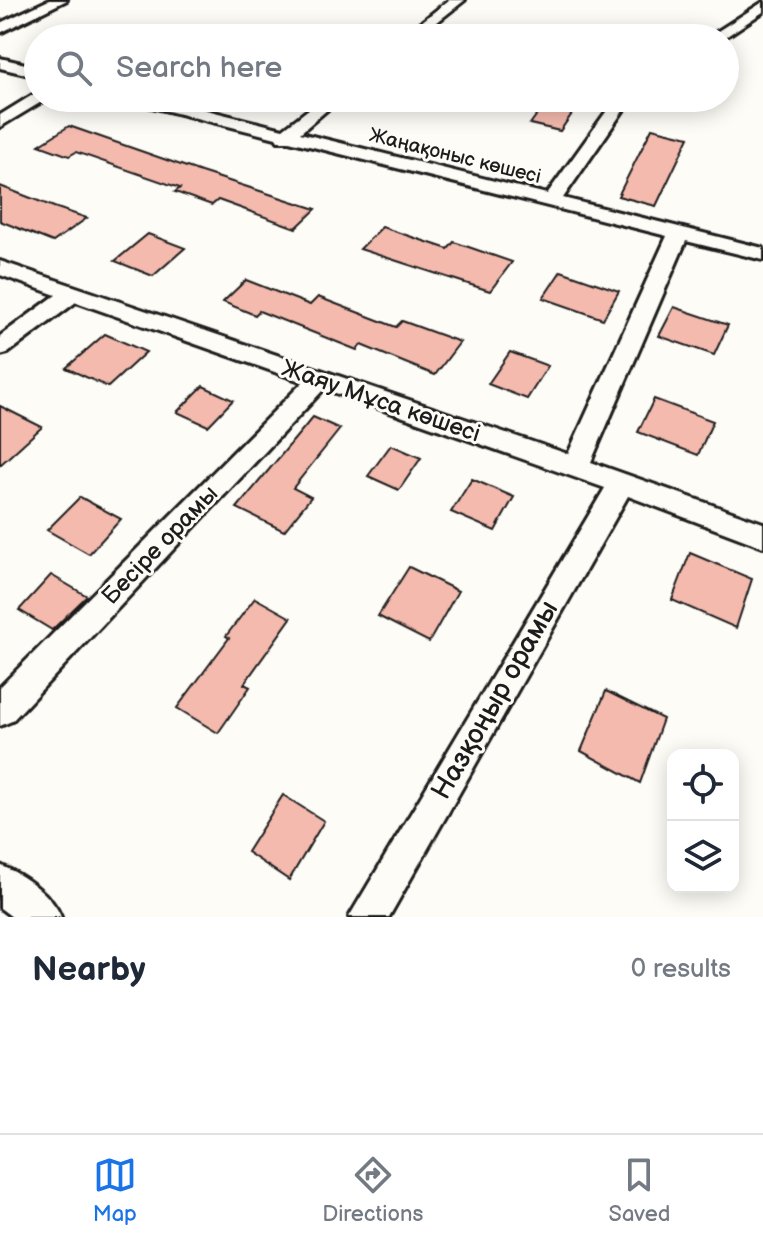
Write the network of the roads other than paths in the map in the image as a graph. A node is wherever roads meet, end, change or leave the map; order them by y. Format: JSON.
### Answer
{"nodes":[{"id":1,"x":60,"y":0,"type":"edge"},
{"id":2,"x":458,"y":0,"type":"edge"},
{"id":3,"x":763,"y":6,"type":"edge"},
{"id":4,"x":426,"y":24,"type":"edge"},
{"id":5,"x":735,"y":24,"type":"edge"},
{"id":6,"x":0,"y":29,"type":"edge"},
{"id":7,"x":0,"y":63,"type":"edge"},
{"id":8,"x":24,"y":69,"type":"edge"},
{"id":9,"x":24,"y":108,"type":"edge"},
{"id":10,"x":190,"y":112,"type":"edge"},
{"id":11,"x":315,"y":112,"type":"edge"},
{"id":12,"x":614,"y":112,"type":"edge"},
{"id":13,"x":0,"y":122,"type":"edge"},
{"id":14,"x":284,"y":137,"type":"junction"},
{"id":15,"x":551,"y":202,"type":"junction"},
{"id":16,"x":679,"y":233,"type":"junction"},
{"id":17,"x":763,"y":254,"type":"edge"},
{"id":18,"x":0,"y":268,"type":"edge"},
{"id":19,"x":71,"y":295,"type":"junction"},
{"id":20,"x":0,"y":347,"type":"edge"},
{"id":21,"x":319,"y":380,"type":"junction"},
{"id":22,"x":575,"y":468,"type":"junction"},
{"id":23,"x":622,"y":483,"type":"junction"},
{"id":24,"x":763,"y":535,"type":"edge"},
{"id":25,"x":0,"y":710,"type":"edge"},
{"id":26,"x":0,"y":884,"type":"edge"},
{"id":27,"x":42,"y":917,"type":"edge"},
{"id":28,"x":368,"y":917,"type":"edge"}],
"edges":[{"from":1,"to":6,"type":"street"},
{"from":2,"to":4,"type":"street"},
{"from":3,"to":5,"type":"street"},
{"from":7,"to":8,"type":"street"},
{"from":9,"to":13,"type":"street"},
{"from":10,"to":14,"type":"street","name":"Жаңақоныс көшесі"},
{"from":11,"to":14,"type":"street"},
{"from":12,"to":15,"type":"street"},
{"from":14,"to":15,"type":"street","name":"Жаңақоныс көшесі"},
{"from":15,"to":16,"type":"street","name":"Жаңақоныс көшесі"},
{"from":16,"to":17,"type":"street","name":"Жаңақоныс көшесі"},
{"from":16,"to":22,"type":"street"},
{"from":18,"to":19,"type":"street","name":"Жаяу Мұса көшесі"},
{"from":19,"to":20,"type":"street"},
{"from":19,"to":21,"type":"street","name":"Жаяу Мұса көшесі"},
{"from":21,"to":22,"type":"street","name":"Жаяу Мұса көшесі"},
{"from":21,"to":25,"type":"street","name":"Бесіре орамы"},
{"from":22,"to":23,"type":"street","name":"Жаяу Мұса көшесі"},
{"from":23,"to":24,"type":"street","name":"Жаяу Мұса көшесі"},
{"from":23,"to":28,"type":"street","name":"Назқоңыр орамы"},
{"from":26,"to":27,"type":"street"}]}
